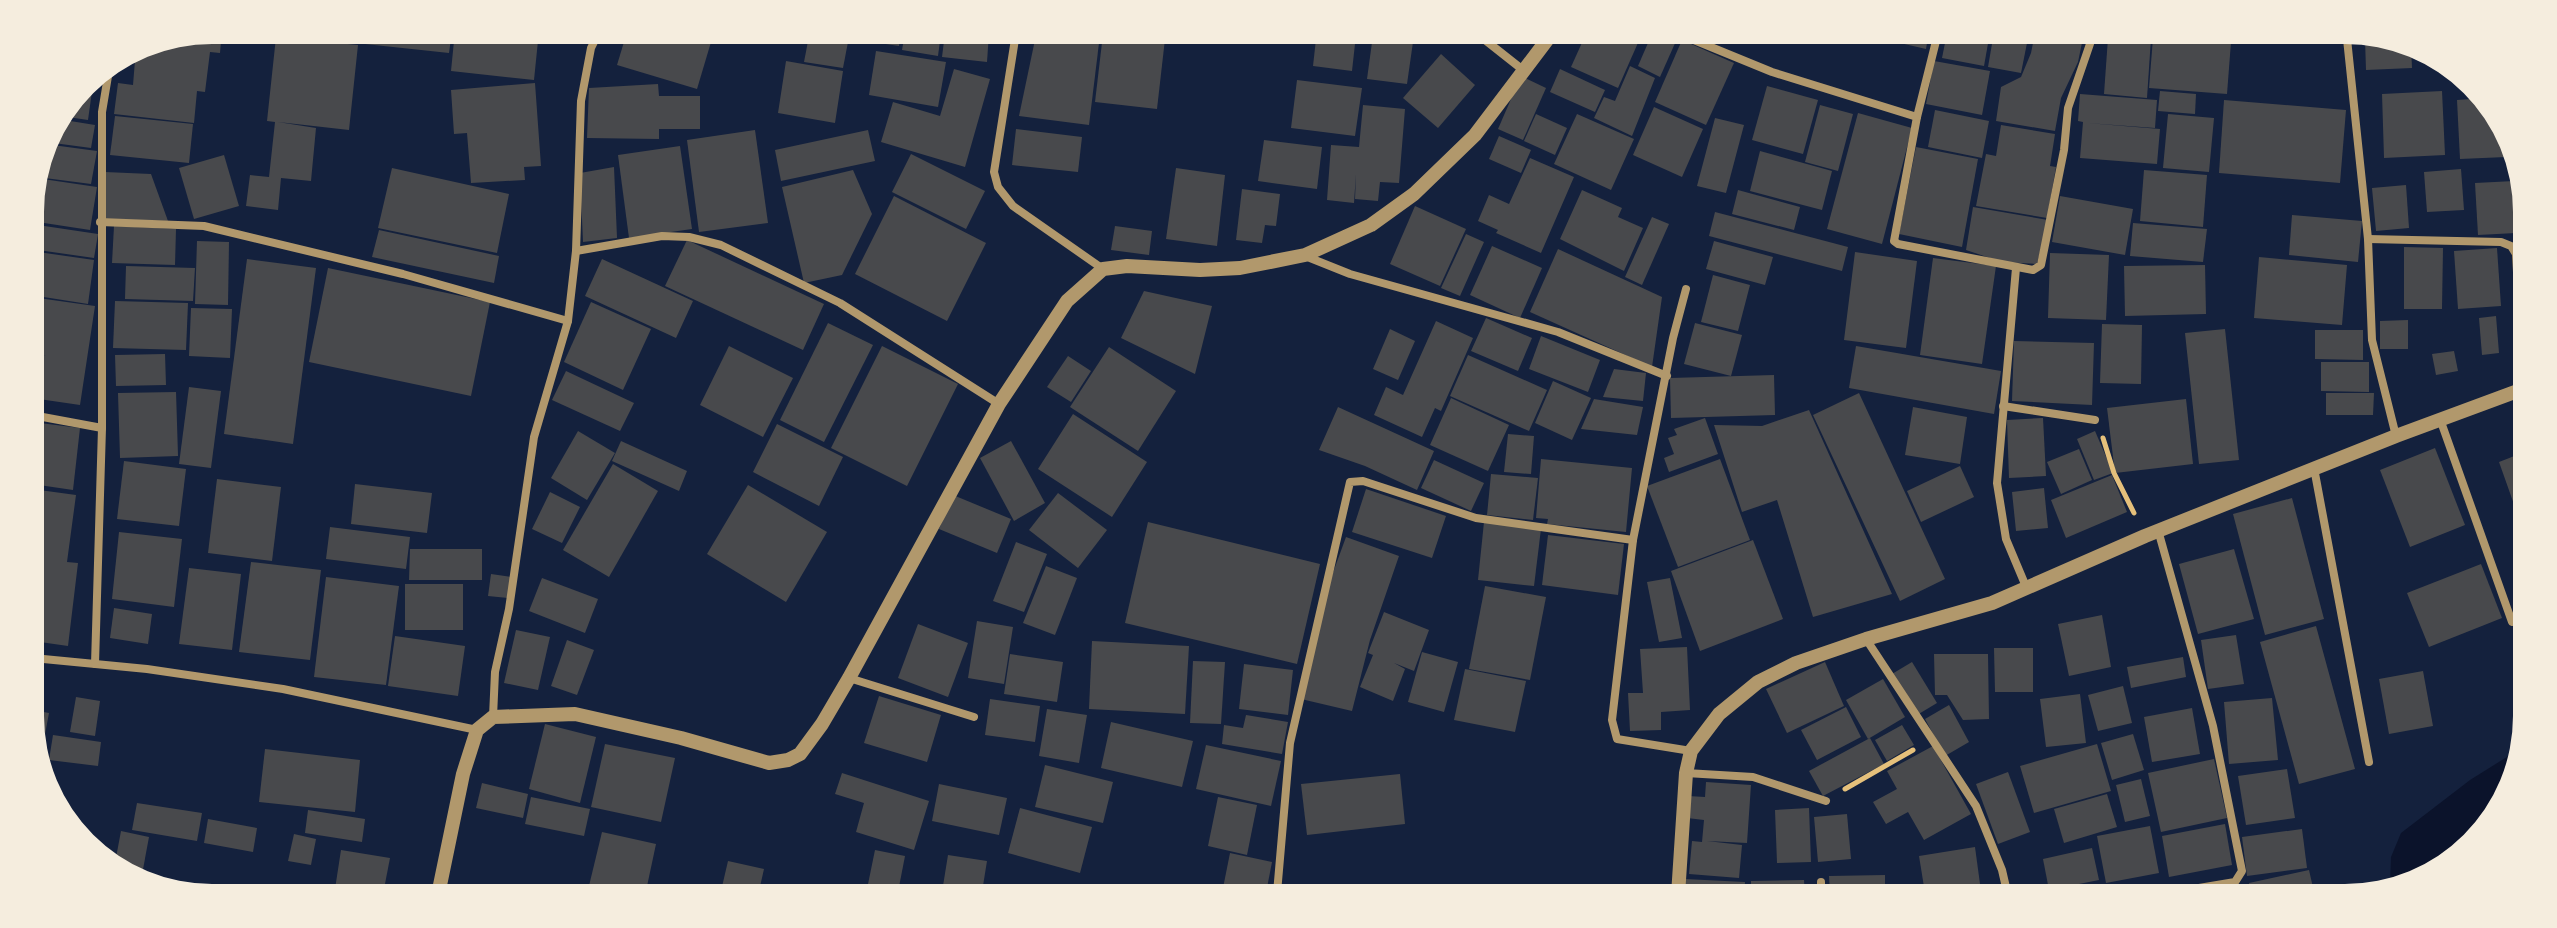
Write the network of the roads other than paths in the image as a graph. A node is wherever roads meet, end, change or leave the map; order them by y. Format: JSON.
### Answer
{"nodes":[{"id":1,"x":593,"y":44,"type":"edge"},
{"id":2,"x":1014,"y":44,"type":"edge"},
{"id":3,"x":1490,"y":44,"type":"edge"},
{"id":4,"x":1544,"y":44,"type":"edge"},
{"id":5,"x":1704,"y":44,"type":"edge"},
{"id":6,"x":1935,"y":44,"type":"edge"},
{"id":7,"x":2090,"y":44,"type":"edge"},
{"id":8,"x":2348,"y":44,"type":"edge"},
{"id":9,"x":1523,"y":70,"type":"junction"},
{"id":10,"x":107,"y":81,"type":"edge"},
{"id":11,"x":1917,"y":117,"type":"junction"},
{"id":12,"x":100,"y":222,"type":"junction"},
{"id":13,"x":2368,"y":239,"type":"junction"},
{"id":14,"x":2513,"y":249,"type":"edge"},
{"id":15,"x":576,"y":251,"type":"junction"},
{"id":16,"x":1305,"y":255,"type":"junction"},
{"id":17,"x":2016,"y":268,"type":"junction"},
{"id":18,"x":1103,"y":269,"type":"junction"},
{"id":19,"x":1686,"y":289,"type":"dead end"},
{"id":20,"x":568,"y":321,"type":"junction"},
{"id":21,"x":1667,"y":376,"type":"junction"},
{"id":22,"x":2513,"y":393,"type":"edge"},
{"id":23,"x":999,"y":404,"type":"junction"},
{"id":24,"x":2003,"y":406,"type":"junction"},
{"id":25,"x":44,"y":417,"type":"edge"},
{"id":26,"x":2440,"y":419,"type":"junction"},
{"id":27,"x":2095,"y":420,"type":"road end"},
{"id":28,"x":102,"y":428,"type":"junction"},
{"id":29,"x":2396,"y":436,"type":"junction"},
{"id":30,"x":2314,"y":468,"type":"junction"},
{"id":31,"x":2152,"y":533,"type":"junction"},
{"id":32,"x":1633,"y":540,"type":"junction"},
{"id":33,"x":2027,"y":589,"type":"junction"},
{"id":34,"x":2512,"y":622,"type":"dead end"},
{"id":35,"x":1866,"y":639,"type":"junction"},
{"id":36,"x":44,"y":659,"type":"edge"},
{"id":37,"x":95,"y":664,"type":"junction"},
{"id":38,"x":849,"y":678,"type":"junction"},
{"id":39,"x":493,"y":717,"type":"junction"},
{"id":40,"x":974,"y":717,"type":"dead end"},
{"id":41,"x":477,"y":730,"type":"junction"},
{"id":42,"x":1691,"y":751,"type":"junction"},
{"id":43,"x":2369,"y":762,"type":"dead end"},
{"id":44,"x":1686,"y":773,"type":"junction"},
{"id":45,"x":1826,"y":801,"type":"road end"},
{"id":46,"x":440,"y":884,"type":"edge"},
{"id":47,"x":1278,"y":884,"type":"edge"},
{"id":48,"x":1679,"y":884,"type":"edge"},
{"id":49,"x":2005,"y":884,"type":"edge"},
{"id":50,"x":2223,"y":884,"type":"edge"}],
"edges":[{"from":1,"to":15,"type":"street"},
{"from":2,"to":18,"type":"street"},
{"from":3,"to":9,"type":"street"},
{"from":4,"to":9,"type":"street"},
{"from":5,"to":11,"type":"street"},
{"from":6,"to":11,"type":"street"},
{"from":7,"to":17,"type":"street"},
{"from":8,"to":13,"type":"street"},
{"from":9,"to":16,"type":"street"},
{"from":10,"to":12,"type":"street"},
{"from":11,"to":17,"type":"street"},
{"from":12,"to":20,"type":"street"},
{"from":12,"to":28,"type":"street"},
{"from":13,"to":14,"type":"street"},
{"from":13,"to":29,"type":"street"},
{"from":15,"to":20,"type":"street"},
{"from":15,"to":23,"type":"street"},
{"from":16,"to":18,"type":"street"},
{"from":16,"to":21,"type":"street"},
{"from":17,"to":24,"type":"street"},
{"from":18,"to":23,"type":"street"},
{"from":19,"to":21,"type":"street"},
{"from":20,"to":39,"type":"street"},
{"from":21,"to":32,"type":"street"},
{"from":22,"to":26,"type":"street"},
{"from":23,"to":38,"type":"street"},
{"from":24,"to":27,"type":"street"},
{"from":24,"to":33,"type":"street"},
{"from":25,"to":28,"type":"street"},
{"from":26,"to":29,"type":"street"},
{"from":26,"to":34,"type":"street"},
{"from":28,"to":37,"type":"street"},
{"from":29,"to":30,"type":"street"},
{"from":30,"to":31,"type":"street"},
{"from":30,"to":43,"type":"street"},
{"from":31,"to":33,"type":"street"},
{"from":31,"to":50,"type":"street"},
{"from":32,"to":42,"type":"street"},
{"from":32,"to":47,"type":"street"},
{"from":33,"to":35,"type":"street"},
{"from":35,"to":42,"type":"street"},
{"from":35,"to":49,"type":"street"},
{"from":36,"to":37,"type":"street"},
{"from":37,"to":41,"type":"street"},
{"from":38,"to":39,"type":"street"},
{"from":38,"to":40,"type":"street"},
{"from":39,"to":41,"type":"street"},
{"from":41,"to":46,"type":"street"},
{"from":42,"to":44,"type":"street"},
{"from":44,"to":45,"type":"street"},
{"from":44,"to":48,"type":"street"}]}
